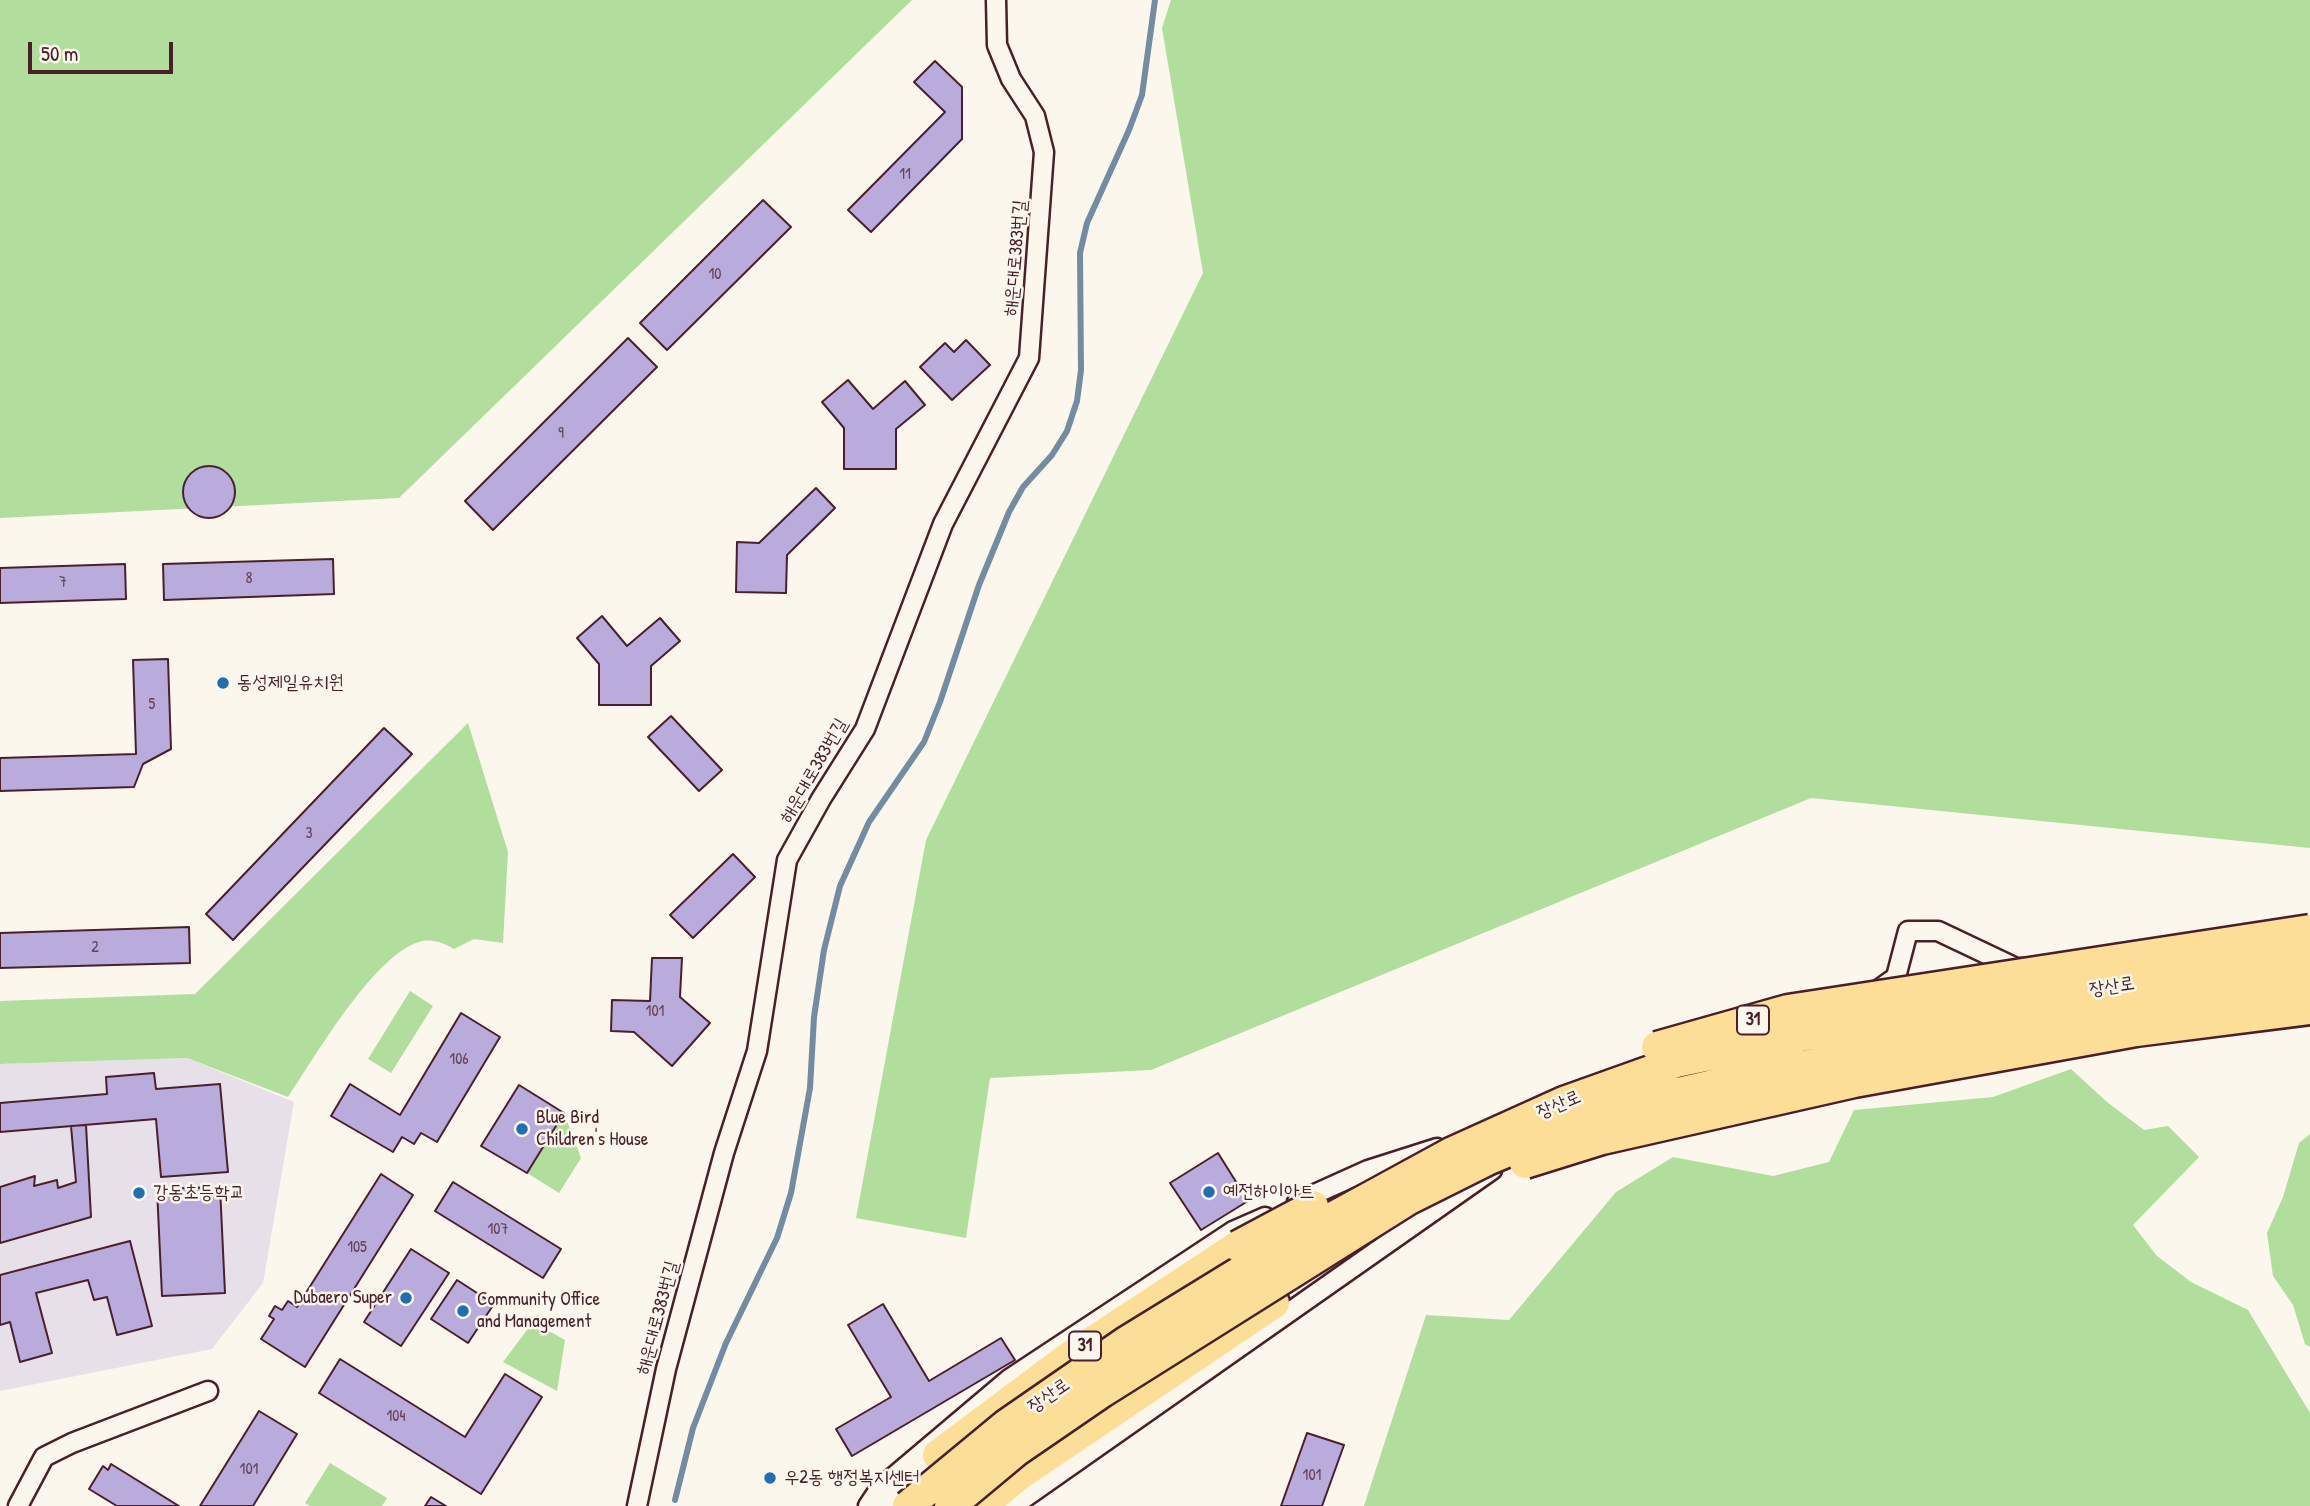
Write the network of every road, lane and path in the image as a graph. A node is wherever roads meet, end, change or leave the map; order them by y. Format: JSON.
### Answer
{"nodes":[{"id":1,"x":996,"y":0,"type":"edge"},
{"id":2,"x":2310,"y":930,"type":"edge"},
{"id":3,"x":2310,"y":942,"type":"edge"},
{"id":4,"x":2310,"y":956,"type":"edge"},
{"id":5,"x":2173,"y":967,"type":"junction"},
{"id":6,"x":2310,"y":985,"type":"edge"},
{"id":7,"x":2310,"y":1000,"type":"edge"},
{"id":8,"x":2310,"y":1009,"type":"edge"},
{"id":9,"x":2181,"y":1015,"type":"junction"},
{"id":10,"x":1491,"y":1131,"type":"junction"},
{"id":11,"x":1506,"y":1160,"type":"junction"},
{"id":12,"x":208,"y":1391,"type":"dead end"},
{"id":13,"x":938,"y":1455,"type":"joint"},
{"id":14,"x":18,"y":1506,"type":"edge"},
{"id":15,"x":637,"y":1506,"type":"edge"},
{"id":16,"x":868,"y":1506,"type":"edge"},
{"id":17,"x":881,"y":1506,"type":"edge"},
{"id":18,"x":908,"y":1506,"type":"edge"},
{"id":19,"x":950,"y":1506,"type":"edge"},
{"id":20,"x":982,"y":1506,"type":"edge"},
{"id":21,"x":1013,"y":1506,"type":"edge"}],
"edges":[{"from":1,"to":15,"type":"street","name":"해운대로383번길"},
{"from":2,"to":13,"type":"highway","number":"31","bridge":true},
{"from":3,"to":5,"type":"street"},
{"from":4,"to":18,"type":"highway","name":"장산로","bridge":true},
{"from":5,"to":9,"type":"street"},
{"from":5,"to":10,"type":"street"},
{"from":6,"to":19,"type":"highway","name":"장산로","bridge":true},
{"from":7,"to":9,"type":"street"},
{"from":8,"to":20,"type":"highway","bridge":true},
{"from":9,"to":11,"type":"street"},
{"from":10,"to":11,"type":"street"},
{"from":10,"to":16,"type":"street"},
{"from":11,"to":21,"type":"street"},
{"from":12,"to":14,"type":"street"},
{"from":13,"to":17,"type":"main road","number":"31"}]}
